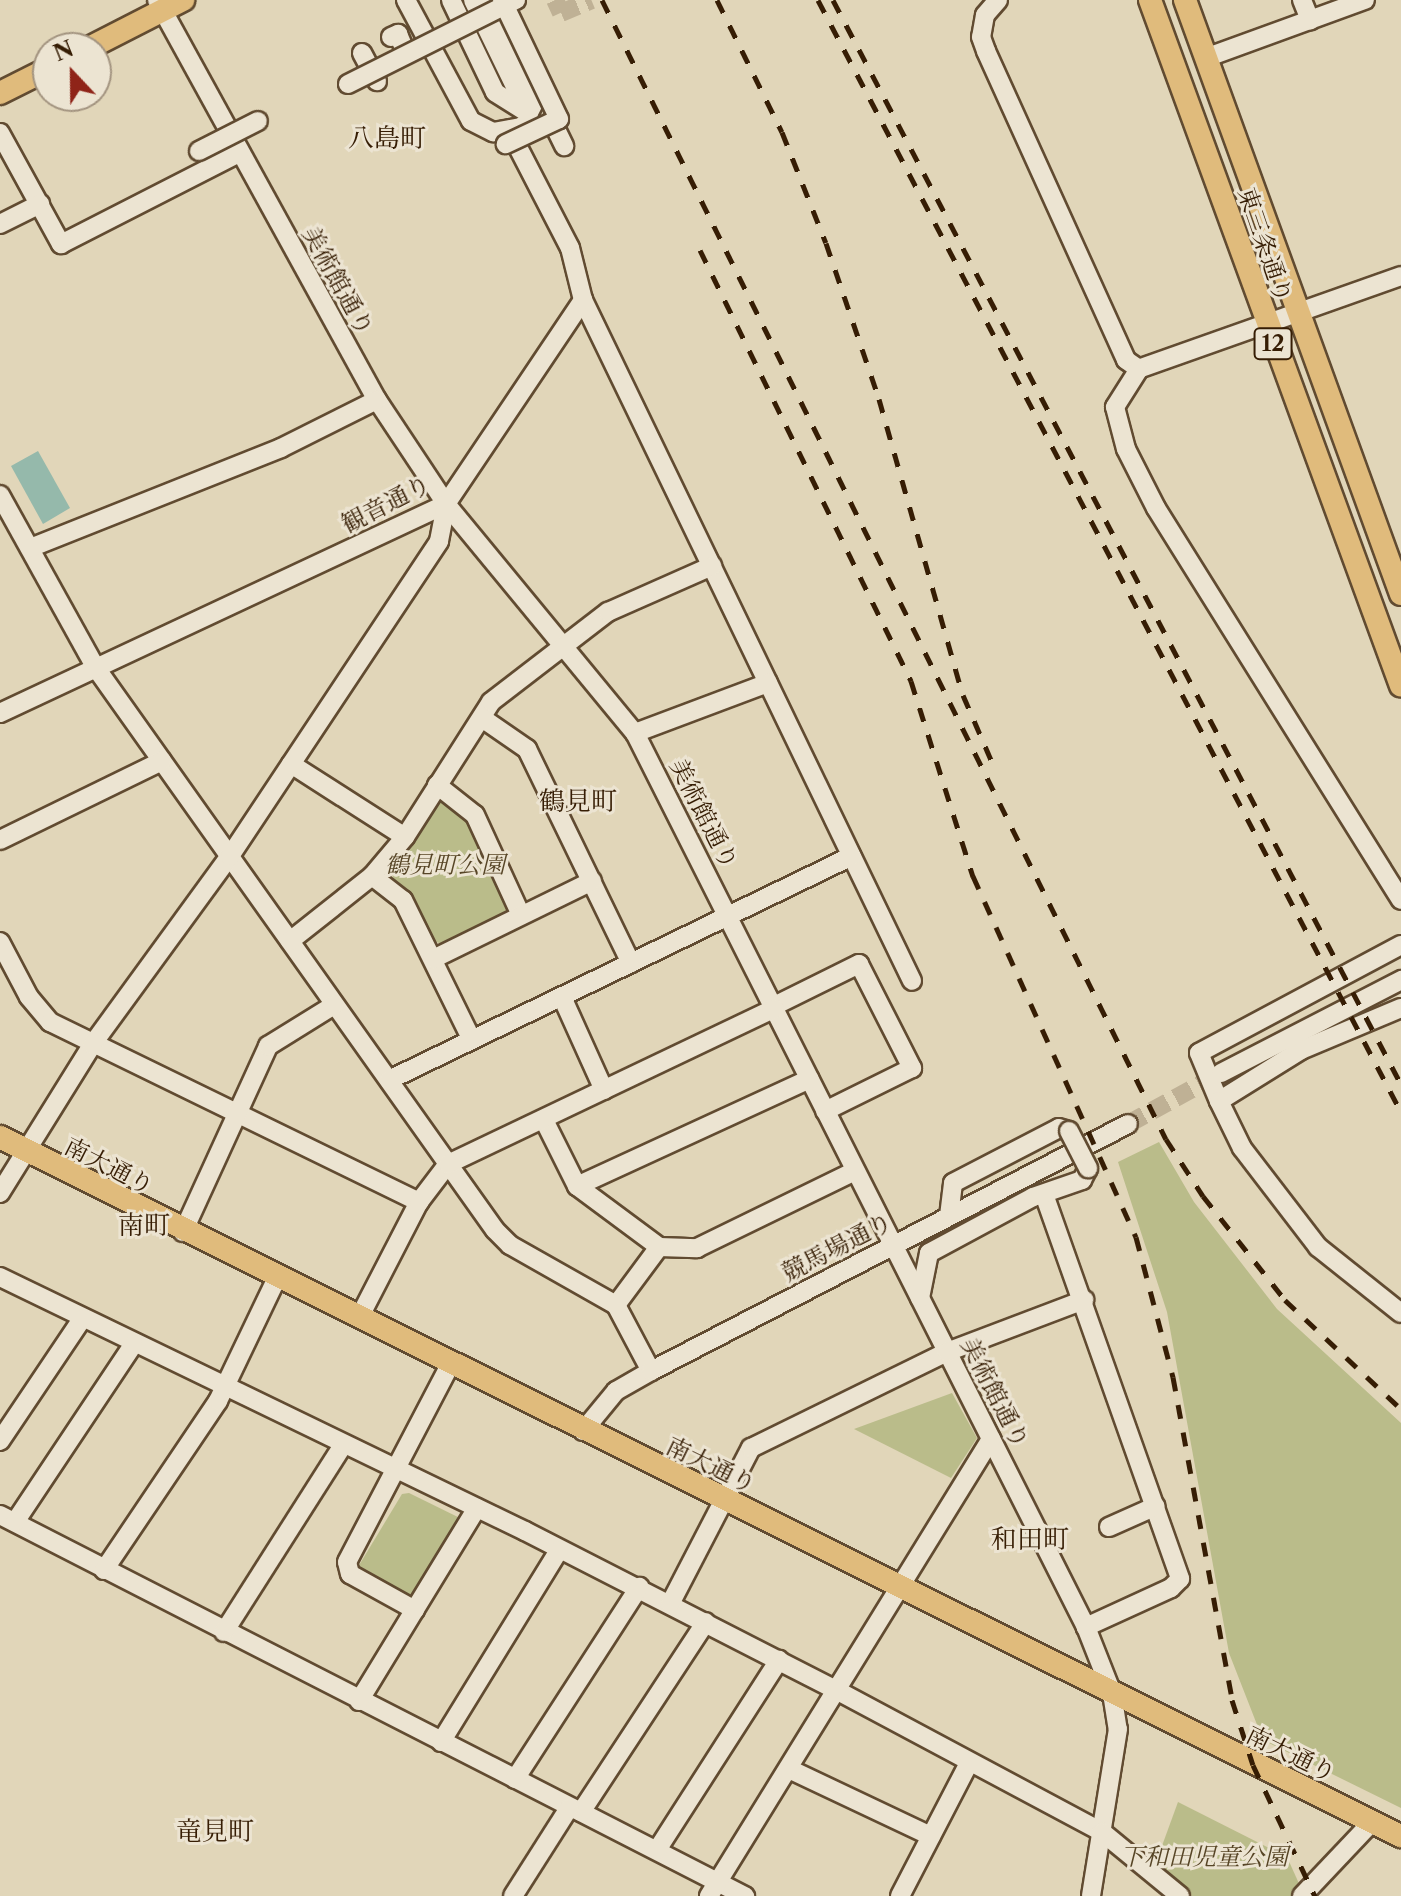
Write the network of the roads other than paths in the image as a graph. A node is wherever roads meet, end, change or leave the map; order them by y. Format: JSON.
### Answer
{"nodes":[{"id":1,"x":183,"y":0,"type":"edge"},
{"id":2,"x":406,"y":0,"type":"edge"},
{"id":3,"x":418,"y":0,"type":"edge"},
{"id":4,"x":451,"y":0,"type":"edge"},
{"id":5,"x":473,"y":0,"type":"edge"},
{"id":6,"x":998,"y":0,"type":"edge"},
{"id":7,"x":1150,"y":0,"type":"edge"},
{"id":8,"x":1185,"y":0,"type":"edge"},
{"id":9,"x":1302,"y":0,"type":"edge"},
{"id":10,"x":1365,"y":0,"type":"edge"},
{"id":11,"x":503,"y":1,"type":"edge"},
{"id":12,"x":160,"y":5,"type":"edge"},
{"id":13,"x":1310,"y":20,"type":"junction"},
{"id":14,"x":112,"y":34,"type":"edge"},
{"id":15,"x":391,"y":37,"type":"dead end"},
{"id":16,"x":436,"y":38,"type":"junction"},
{"id":17,"x":362,"y":53,"type":"dead end"},
{"id":18,"x":1208,"y":57,"type":"junction"},
{"id":19,"x":404,"y":58,"type":"junction"},
{"id":20,"x":375,"y":76,"type":"junction"},
{"id":21,"x":32,"y":77,"type":"edge"},
{"id":22,"x":348,"y":84,"type":"dead end"},
{"id":23,"x":0,"y":93,"type":"edge"},
{"id":24,"x":526,"y":111,"type":"junction"},
{"id":25,"x":258,"y":121,"type":"dead end"},
{"id":26,"x":552,"y":121,"type":"junction"},
{"id":27,"x":509,"y":130,"type":"junction"},
{"id":28,"x":0,"y":133,"type":"edge"},
{"id":29,"x":564,"y":146,"type":"dead end"},
{"id":30,"x":509,"y":150,"type":"dead end"},
{"id":31,"x":199,"y":151,"type":"dead end"},
{"id":32,"x":239,"y":153,"type":"junction"},
{"id":33,"x":40,"y":204,"type":"junction"},
{"id":34,"x":0,"y":224,"type":"edge"},
{"id":35,"x":1401,"y":276,"type":"edge"},
{"id":36,"x":583,"y":300,"type":"junction"},
{"id":37,"x":1299,"y":314,"type":"junction"},
{"id":38,"x":1266,"y":325,"type":"junction"},
{"id":39,"x":1139,"y":369,"type":"junction"},
{"id":40,"x":377,"y":400,"type":"junction"},
{"id":41,"x":0,"y":495,"type":"edge"},
{"id":42,"x":446,"y":504,"type":"junction"},
{"id":43,"x":30,"y":548,"type":"junction"},
{"id":44,"x":712,"y":566,"type":"junction"},
{"id":45,"x":1401,"y":594,"type":"edge"},
{"id":46,"x":563,"y":648,"type":"junction"},
{"id":47,"x":96,"y":668,"type":"junction"},
{"id":48,"x":768,"y":683,"type":"junction"},
{"id":49,"x":1401,"y":686,"type":"edge"},
{"id":50,"x":0,"y":713,"type":"edge"},
{"id":51,"x":482,"y":718,"type":"junction"},
{"id":52,"x":635,"y":733,"type":"junction"},
{"id":53,"x":162,"y":761,"type":"junction"},
{"id":54,"x":291,"y":764,"type":"junction"},
{"id":55,"x":437,"y":785,"type":"junction"},
{"id":56,"x":405,"y":837,"type":"junction"},
{"id":57,"x":0,"y":840,"type":"edge"},
{"id":58,"x":230,"y":856,"type":"junction"},
{"id":59,"x":852,"y":856,"type":"junction"},
{"id":60,"x":372,"y":876,"type":"junction"},
{"id":61,"x":592,"y":881,"type":"junction"},
{"id":62,"x":1401,"y":900,"type":"edge"},
{"id":63,"x":521,"y":915,"type":"junction"},
{"id":64,"x":729,"y":916,"type":"junction"},
{"id":65,"x":290,"y":941,"type":"junction"},
{"id":66,"x":0,"y":942,"type":"edge"},
{"id":67,"x":1401,"y":945,"type":"edge"},
{"id":68,"x":433,"y":959,"type":"junction"},
{"id":69,"x":631,"y":963,"type":"junction"},
{"id":70,"x":1401,"y":980,"type":"edge"},
{"id":71,"x":912,"y":981,"type":"dead end"},
{"id":72,"x":562,"y":997,"type":"junction"},
{"id":73,"x":334,"y":1005,"type":"junction"},
{"id":74,"x":774,"y":1007,"type":"junction"},
{"id":75,"x":1401,"y":1008,"type":"edge"},
{"id":76,"x":472,"y":1040,"type":"junction"},
{"id":77,"x":92,"y":1045,"type":"junction"},
{"id":78,"x":1221,"y":1073,"type":"tunnel mouth"},
{"id":79,"x":810,"y":1079,"type":"junction"},
{"id":80,"x":389,"y":1080,"type":"junction"},
{"id":81,"x":604,"y":1090,"type":"junction"},
{"id":82,"x":1219,"y":1101,"type":"junction"},
{"id":83,"x":825,"y":1111,"type":"junction"},
{"id":84,"x":235,"y":1116,"type":"junction"},
{"id":85,"x":544,"y":1120,"type":"junction"},
{"id":86,"x":1128,"y":1124,"type":"tunnel mouth"},
{"id":87,"x":0,"y":1137,"type":"edge"},
{"id":88,"x":25,"y":1153,"type":"junction"},
{"id":89,"x":448,"y":1164,"type":"junction"},
{"id":90,"x":855,"y":1171,"type":"junction"},
{"id":91,"x":577,"y":1186,"type":"junction"},
{"id":92,"x":0,"y":1193,"type":"edge"},
{"id":93,"x":1045,"y":1197,"type":"junction"},
{"id":94,"x":419,"y":1202,"type":"junction"},
{"id":95,"x":949,"y":1216,"type":"junction"},
{"id":96,"x":183,"y":1232,"type":"junction"},
{"id":97,"x":893,"y":1246,"type":"junction"},
{"id":98,"x":659,"y":1247,"type":"junction"},
{"id":99,"x":277,"y":1278,"type":"junction"},
{"id":100,"x":3,"y":1284,"type":"edge"},
{"id":101,"x":920,"y":1298,"type":"junction"},
{"id":102,"x":1084,"y":1300,"type":"junction"},
{"id":103,"x":616,"y":1305,"type":"junction"},
{"id":104,"x":1401,"y":1313,"type":"edge"},
{"id":105,"x":359,"y":1318,"type":"junction"},
{"id":106,"x":82,"y":1319,"type":"junction"},
{"id":107,"x":133,"y":1345,"type":"junction"},
{"id":108,"x":947,"y":1352,"type":"junction"},
{"id":109,"x":450,"y":1365,"type":"junction"},
{"id":110,"x":651,"y":1371,"type":"junction"},
{"id":111,"x":223,"y":1386,"type":"junction"},
{"id":112,"x":583,"y":1431,"type":"junction"},
{"id":113,"x":991,"y":1439,"type":"junction"},
{"id":114,"x":0,"y":1441,"type":"edge"},
{"id":115,"x":343,"y":1445,"type":"junction"},
{"id":116,"x":398,"y":1469,"type":"junction"},
{"id":117,"x":724,"y":1500,"type":"junction"},
{"id":118,"x":1156,"y":1506,"type":"junction"},
{"id":119,"x":477,"y":1508,"type":"junction"},
{"id":120,"x":8,"y":1518,"type":"edge"},
{"id":121,"x":1109,"y":1527,"type":"dead end"},
{"id":122,"x":559,"y":1550,"type":"junction"},
{"id":123,"x":104,"y":1570,"type":"junction"},
{"id":124,"x":898,"y":1585,"type":"junction"},
{"id":125,"x":639,"y":1587,"type":"junction"},
{"id":126,"x":670,"y":1604,"type":"junction"},
{"id":127,"x":415,"y":1610,"type":"junction"},
{"id":128,"x":706,"y":1622,"type":"junction"},
{"id":129,"x":1086,"y":1627,"type":"junction"},
{"id":130,"x":224,"y":1632,"type":"junction"},
{"id":131,"x":779,"y":1660,"type":"junction"},
{"id":132,"x":838,"y":1691,"type":"junction"},
{"id":133,"x":1112,"y":1693,"type":"junction"},
{"id":134,"x":359,"y":1701,"type":"junction"},
{"id":135,"x":441,"y":1742,"type":"junction"},
{"id":136,"x":969,"y":1763,"type":"junction"},
{"id":137,"x":789,"y":1769,"type":"junction"},
{"id":138,"x":515,"y":1779,"type":"junction"},
{"id":139,"x":575,"y":1810,"type":"junction"},
{"id":140,"x":1372,"y":1822,"type":"junction"},
{"id":141,"x":1102,"y":1832,"type":"junction"},
{"id":142,"x":931,"y":1836,"type":"junction"},
{"id":143,"x":1401,"y":1836,"type":"edge"},
{"id":144,"x":657,"y":1850,"type":"junction"},
{"id":145,"x":713,"y":1888,"type":"edge"},
{"id":146,"x":513,"y":1896,"type":"edge"},
{"id":147,"x":745,"y":1896,"type":"edge"},
{"id":148,"x":900,"y":1896,"type":"edge"},
{"id":149,"x":1091,"y":1896,"type":"edge"},
{"id":150,"x":1180,"y":1896,"type":"edge"},
{"id":151,"x":1302,"y":1896,"type":"edge"}],
"edges":[{"from":1,"to":12,"type":"main road"},
{"from":2,"to":27,"type":"street"},
{"from":3,"to":16,"type":"street"},
{"from":4,"to":24,"type":"street"},
{"from":5,"to":24,"type":"street"},
{"from":6,"to":39,"type":"street"},
{"from":7,"to":38,"type":"main road","name":"東三条通り","number":"12"},
{"from":8,"to":18,"type":"main road","name":"東三条通り","number":"12"},
{"from":9,"to":13,"type":"street"},
{"from":10,"to":13,"type":"street"},
{"from":11,"to":16,"type":"street","bridge":true},
{"from":11,"to":24,"type":"street"},
{"from":11,"to":26,"type":"street","bridge":true},
{"from":12,"to":14,"type":"main road"},
{"from":12,"to":32,"type":"street","name":"美術館通り"},
{"from":13,"to":18,"type":"street"},
{"from":15,"to":19,"type":"street"},
{"from":16,"to":19,"type":"street","bridge":true},
{"from":17,"to":20,"type":"street"},
{"from":18,"to":37,"type":"main road","name":"東三条通り","number":"12"},
{"from":19,"to":20,"type":"street","bridge":true},
{"from":20,"to":22,"type":"street","bridge":true},
{"from":21,"to":23,"type":"main road"},
{"from":24,"to":27,"type":"street"},
{"from":25,"to":31,"type":"street","bridge":true},
{"from":26,"to":29,"type":"street"},
{"from":26,"to":30,"type":"street","bridge":true},
{"from":27,"to":36,"type":"street"},
{"from":28,"to":33,"type":"street"},
{"from":32,"to":33,"type":"street"},
{"from":32,"to":40,"type":"street","name":"美術館通り"},
{"from":33,"to":34,"type":"street"},
{"from":35,"to":37,"type":"street"},
{"from":36,"to":42,"type":"street","name":"観音通り"},
{"from":36,"to":44,"type":"street"},
{"from":37,"to":38,"type":"street"},
{"from":37,"to":45,"type":"main road","name":"東三条通り","number":"12"},
{"from":38,"to":39,"type":"street"},
{"from":38,"to":49,"type":"main road","name":"東三条通り","number":"12"},
{"from":39,"to":62,"type":"street"},
{"from":40,"to":42,"type":"street","name":"美術館通り"},
{"from":40,"to":43,"type":"street"},
{"from":41,"to":43,"type":"street"},
{"from":42,"to":46,"type":"street","name":"美術館通り"},
{"from":42,"to":47,"type":"street","name":"観音通り"},
{"from":42,"to":54,"type":"street"},
{"from":43,"to":47,"type":"street"},
{"from":44,"to":46,"type":"street"},
{"from":44,"to":48,"type":"street"},
{"from":46,"to":51,"type":"street"},
{"from":46,"to":52,"type":"street","name":"美術館通り"},
{"from":47,"to":50,"type":"street","name":"観音通り"},
{"from":47,"to":53,"type":"street"},
{"from":48,"to":52,"type":"street"},
{"from":48,"to":59,"type":"street"},
{"from":51,"to":55,"type":"street"},
{"from":51,"to":61,"type":"street"},
{"from":52,"to":64,"type":"street","name":"美術館通り"},
{"from":53,"to":57,"type":"street"},
{"from":53,"to":58,"type":"street"},
{"from":54,"to":56,"type":"street"},
{"from":54,"to":58,"type":"street"},
{"from":55,"to":56,"type":"street"},
{"from":55,"to":63,"type":"street"},
{"from":56,"to":60,"type":"street"},
{"from":58,"to":65,"type":"street"},
{"from":58,"to":77,"type":"street"},
{"from":59,"to":64,"type":"street"},
{"from":59,"to":71,"type":"street"},
{"from":60,"to":65,"type":"street"},
{"from":60,"to":68,"type":"street"},
{"from":61,"to":63,"type":"street"},
{"from":61,"to":69,"type":"street"},
{"from":63,"to":68,"type":"street"},
{"from":64,"to":69,"type":"street"},
{"from":64,"to":74,"type":"street","name":"美術館通り"},
{"from":65,"to":73,"type":"street"},
{"from":66,"to":77,"type":"street"},
{"from":67,"to":82,"type":"street"},
{"from":68,"to":76,"type":"street"},
{"from":69,"to":72,"type":"street"},
{"from":70,"to":78,"type":"street"},
{"from":72,"to":76,"type":"street"},
{"from":72,"to":81,"type":"street"},
{"from":73,"to":80,"type":"street"},
{"from":73,"to":84,"type":"street"},
{"from":74,"to":79,"type":"street","name":"美術館通り"},
{"from":74,"to":81,"type":"street"},
{"from":74,"to":83,"type":"street"},
{"from":75,"to":82,"type":"street"},
{"from":76,"to":80,"type":"street"},
{"from":77,"to":84,"type":"street"},
{"from":77,"to":88,"type":"street"},
{"from":79,"to":83,"type":"street","name":"美術館通り"},
{"from":79,"to":91,"type":"street"},
{"from":80,"to":89,"type":"street"},
{"from":81,"to":85,"type":"street"},
{"from":82,"to":104,"type":"street"},
{"from":83,"to":90,"type":"street","name":"美術館通り"},
{"from":84,"to":94,"type":"street"},
{"from":84,"to":96,"type":"street"},
{"from":85,"to":89,"type":"street"},
{"from":85,"to":91,"type":"street"},
{"from":86,"to":95,"type":"street","name":"競馬場通り"},
{"from":87,"to":88,"type":"main road","name":"南大通り"},
{"from":88,"to":92,"type":"street"},
{"from":88,"to":96,"type":"main road","name":"南大通り"},
{"from":89,"to":94,"type":"street"},
{"from":89,"to":103,"type":"street"},
{"from":90,"to":97,"type":"street","name":"美術館通り"},
{"from":90,"to":98,"type":"street"},
{"from":91,"to":98,"type":"street"},
{"from":93,"to":95,"type":"street","bridge":true},
{"from":93,"to":101,"type":"street"},
{"from":93,"to":102,"type":"street"},
{"from":94,"to":105,"type":"street"},
{"from":95,"to":97,"type":"street","name":"競馬場通り"},
{"from":96,"to":99,"type":"main road","name":"南大通り"},
{"from":97,"to":101,"type":"street","name":"美術館通り"},
{"from":97,"to":110,"type":"street","name":"競馬場通り"},
{"from":98,"to":103,"type":"street"},
{"from":99,"to":105,"type":"main road","name":"南大通り"},
{"from":99,"to":111,"type":"street"},
{"from":100,"to":106,"type":"street"},
{"from":101,"to":108,"type":"street","name":"美術館通り"},
{"from":102,"to":108,"type":"street"},
{"from":102,"to":118,"type":"street"},
{"from":103,"to":110,"type":"street"},
{"from":105,"to":109,"type":"main road","name":"南大通り"},
{"from":106,"to":107,"type":"street"},
{"from":106,"to":114,"type":"street"},
{"from":107,"to":111,"type":"street"},
{"from":107,"to":120,"type":"street"},
{"from":108,"to":113,"type":"street","name":"美術館通り"},
{"from":108,"to":117,"type":"street"},
{"from":109,"to":112,"type":"main road","name":"南大通り"},
{"from":109,"to":116,"type":"street"},
{"from":110,"to":112,"type":"street","name":"競馬場通り"},
{"from":111,"to":115,"type":"street"},
{"from":111,"to":123,"type":"street"},
{"from":112,"to":117,"type":"main road","name":"南大通り"},
{"from":113,"to":124,"type":"street"},
{"from":113,"to":129,"type":"street","name":"美術館通り"},
{"from":115,"to":116,"type":"street"},
{"from":115,"to":130,"type":"street"},
{"from":116,"to":119,"type":"street"},
{"from":116,"to":127,"type":"street"},
{"from":117,"to":124,"type":"main road","name":"南大通り"},
{"from":117,"to":126,"type":"street"},
{"from":118,"to":121,"type":"street"},
{"from":118,"to":129,"type":"street"},
{"from":119,"to":122,"type":"street"},
{"from":119,"to":127,"type":"street"},
{"from":120,"to":123,"type":"street"},
{"from":122,"to":125,"type":"street"},
{"from":122,"to":135,"type":"street"},
{"from":123,"to":130,"type":"street"},
{"from":124,"to":132,"type":"street"},
{"from":124,"to":133,"type":"main road","name":"南大通り"},
{"from":125,"to":126,"type":"street"},
{"from":125,"to":138,"type":"street"},
{"from":126,"to":128,"type":"street"},
{"from":127,"to":134,"type":"street"},
{"from":128,"to":131,"type":"street"},
{"from":128,"to":139,"type":"street"},
{"from":129,"to":133,"type":"street","name":"美術館通り"},
{"from":130,"to":134,"type":"street"},
{"from":131,"to":132,"type":"street"},
{"from":131,"to":144,"type":"street"},
{"from":132,"to":136,"type":"street"},
{"from":132,"to":137,"type":"street"},
{"from":133,"to":140,"type":"main road","name":"南大通り"},
{"from":133,"to":141,"type":"street","name":"美術館通り"},
{"from":134,"to":135,"type":"street"},
{"from":135,"to":138,"type":"street"},
{"from":136,"to":141,"type":"street"},
{"from":136,"to":142,"type":"street"},
{"from":137,"to":142,"type":"street"},
{"from":137,"to":145,"type":"street"},
{"from":138,"to":139,"type":"street"},
{"from":139,"to":144,"type":"street"},
{"from":139,"to":146,"type":"street"},
{"from":140,"to":143,"type":"main road","name":"南大通り"},
{"from":140,"to":151,"type":"street"},
{"from":141,"to":149,"type":"street","name":"美術館通り"},
{"from":141,"to":150,"type":"street"},
{"from":142,"to":148,"type":"street"},
{"from":144,"to":145,"type":"street"},
{"from":145,"to":147,"type":"street"}]}
